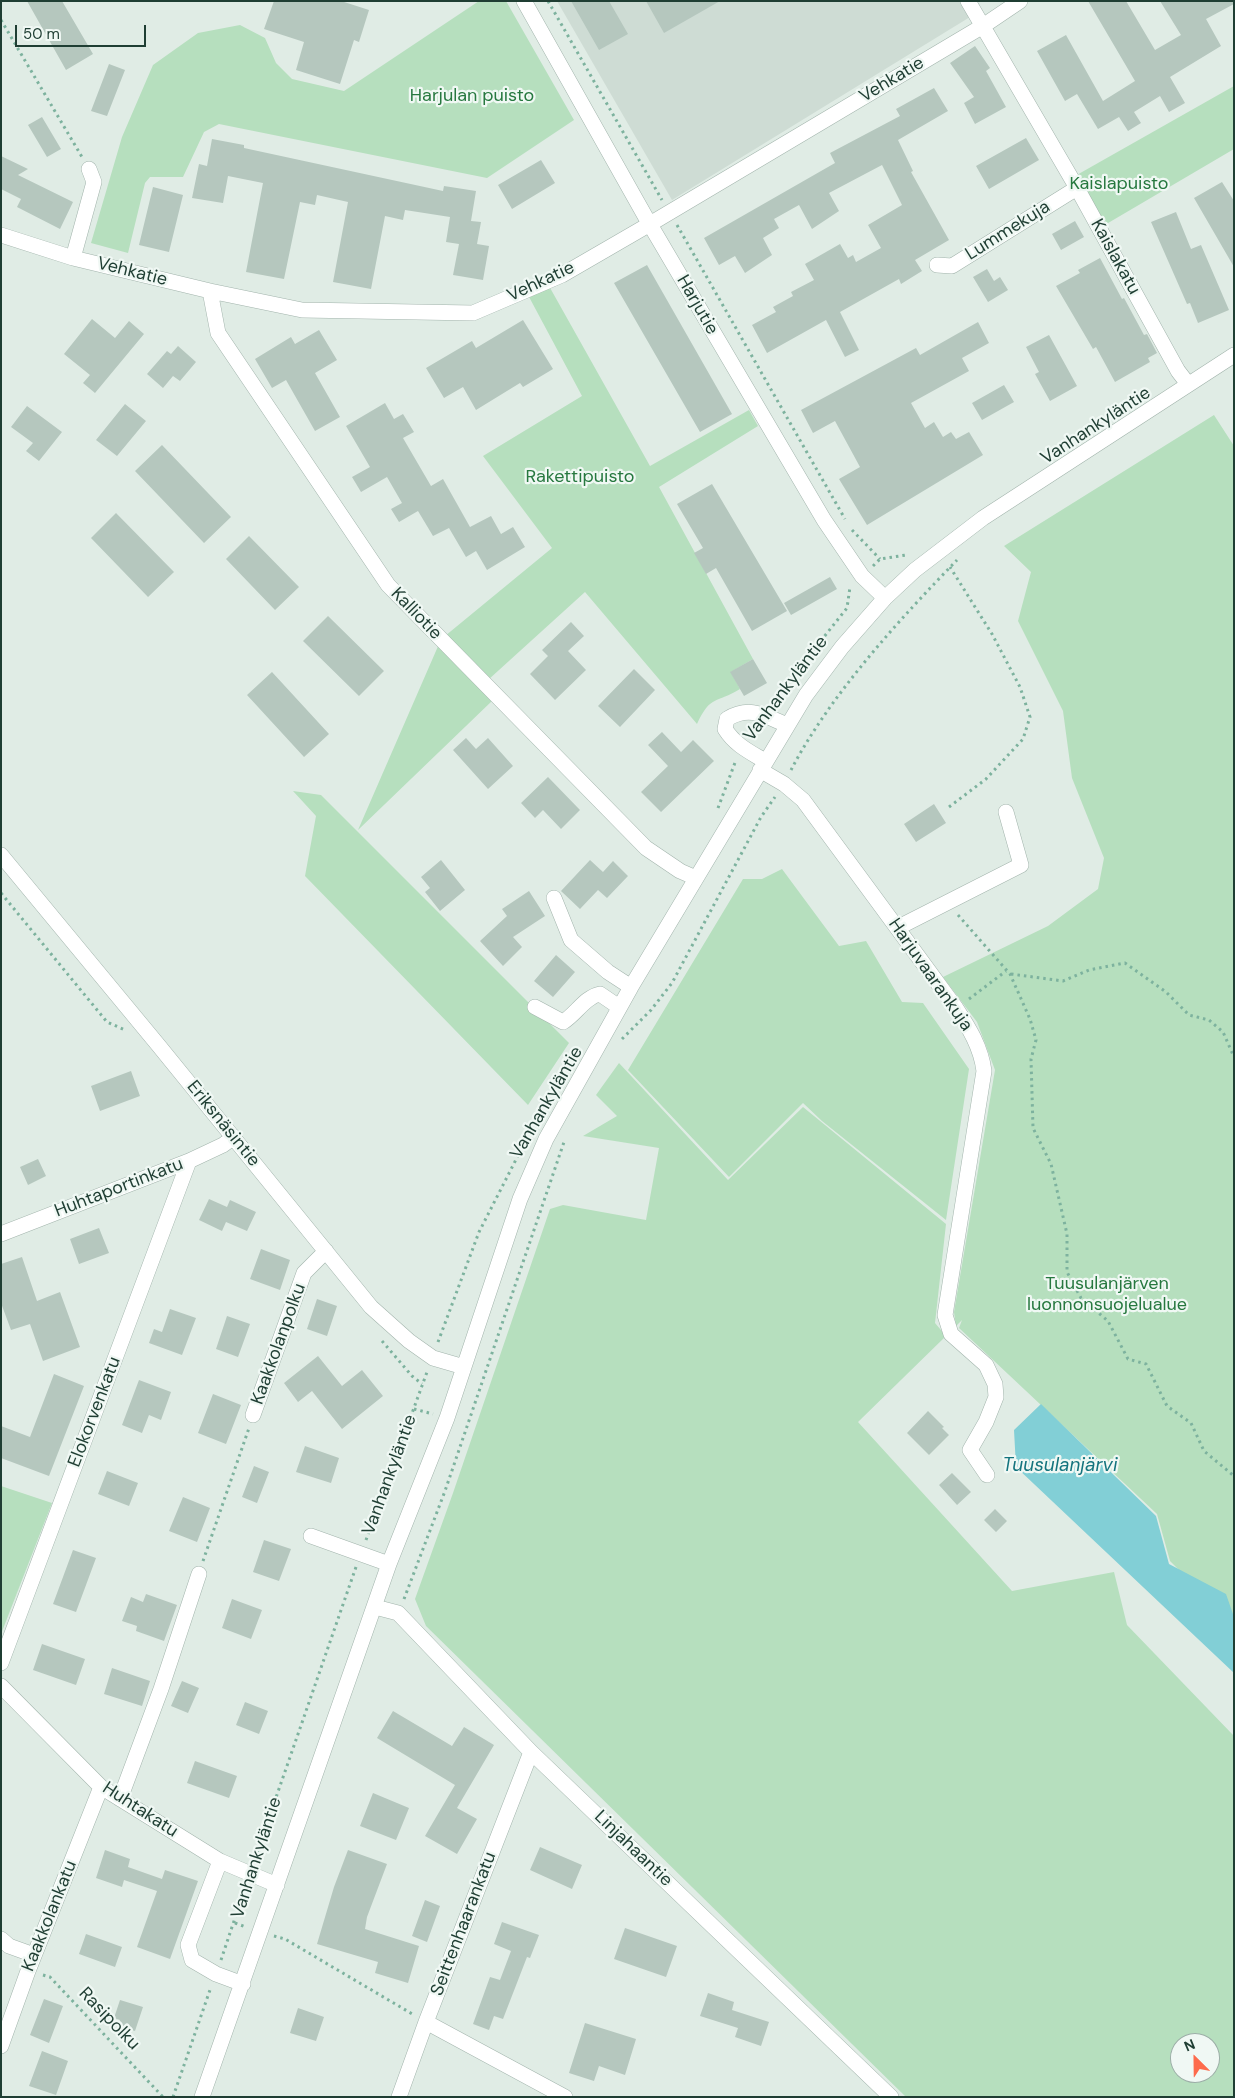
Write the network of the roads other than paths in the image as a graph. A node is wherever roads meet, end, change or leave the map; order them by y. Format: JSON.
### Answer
{"nodes":[{"id":1,"x":524,"y":1,"type":"edge"},
{"id":2,"x":968,"y":1,"type":"edge"},
{"id":3,"x":1020,"y":1,"type":"edge"},
{"id":4,"x":983,"y":26,"type":"junction"},
{"id":5,"x":89,"y":169,"type":"road end"},
{"id":6,"x":1077,"y":188,"type":"junction"},
{"id":7,"x":650,"y":224,"type":"junction"},
{"id":8,"x":1,"y":236,"type":"edge"},
{"id":9,"x":74,"y":258,"type":"junction"},
{"id":10,"x":937,"y":265,"type":"dead end"},
{"id":11,"x":210,"y":291,"type":"junction"},
{"id":12,"x":1234,"y":355,"type":"edge"},
{"id":13,"x":1188,"y":384,"type":"junction"},
{"id":14,"x":885,"y":598,"type":"junction"},
{"id":15,"x":787,"y":725,"type":"junction"},
{"id":16,"x":762,"y":766,"type":"junction"},
{"id":17,"x":1006,"y":812,"type":"dead end"},
{"id":18,"x":1,"y":855,"type":"edge"},
{"id":19,"x":696,"y":878,"type":"junction"},
{"id":20,"x":554,"y":898,"type":"dead end"},
{"id":21,"x":897,"y":928,"type":"junction"},
{"id":22,"x":631,"y":987,"type":"junction"},
{"id":23,"x":535,"y":1007,"type":"dead end"},
{"id":24,"x":619,"y":1007,"type":"junction"},
{"id":25,"x":234,"y":1137,"type":"junction"},
{"id":26,"x":189,"y":1161,"type":"junction"},
{"id":27,"x":1,"y":1234,"type":"edge"},
{"id":28,"x":326,"y":1251,"type":"junction"},
{"id":29,"x":464,"y":1367,"type":"junction"},
{"id":30,"x":253,"y":1415,"type":"road end"},
{"id":31,"x":987,"y":1475,"type":"dead end"},
{"id":32,"x":311,"y":1536,"type":"dead end"},
{"id":33,"x":389,"y":1564,"type":"junction"},
{"id":34,"x":199,"y":1574,"type":"road end"},
{"id":35,"x":375,"y":1606,"type":"junction"},
{"id":36,"x":1,"y":1662,"type":"edge"},
{"id":37,"x":1,"y":1686,"type":"edge"},
{"id":38,"x":531,"y":1752,"type":"junction"},
{"id":39,"x":101,"y":1787,"type":"junction"},
{"id":40,"x":120,"y":1799,"type":"junction"},
{"id":41,"x":220,"y":1862,"type":"junction"},
{"id":42,"x":277,"y":1885,"type":"junction"},
{"id":43,"x":1,"y":1939,"type":"edge"},
{"id":44,"x":34,"y":1954,"type":"junction"},
{"id":45,"x":243,"y":1984,"type":"junction"},
{"id":46,"x":426,"y":2022,"type":"junction"},
{"id":47,"x":1,"y":2046,"type":"edge"},
{"id":48,"x":202,"y":2097,"type":"edge"},
{"id":49,"x":399,"y":2097,"type":"edge"},
{"id":50,"x":565,"y":2097,"type":"edge"},
{"id":51,"x":891,"y":2097,"type":"edge"}],
"edges":[{"from":1,"to":7,"type":"street","name":"Harjutie"},
{"from":2,"to":4,"type":"street","name":"Kaislakatu"},
{"from":3,"to":4,"type":"street","name":"Vehkatie"},
{"from":4,"to":6,"type":"street","name":"Kaislakatu"},
{"from":4,"to":7,"type":"street","name":"Vehkatie"},
{"from":5,"to":9,"type":"street"},
{"from":6,"to":10,"type":"street","name":"Lummekuja"},
{"from":6,"to":13,"type":"street","name":"Kaislakatu"},
{"from":7,"to":11,"type":"street","name":"Vehkatie"},
{"from":7,"to":14,"type":"street","name":"Harjutie"},
{"from":8,"to":9,"type":"street","name":"Vehkatie"},
{"from":9,"to":11,"type":"street","name":"Vehkatie"},
{"from":11,"to":19,"type":"street","name":"Kalliotie"},
{"from":12,"to":13,"type":"street","name":"Vanhankyläntie"},
{"from":13,"to":14,"type":"street","name":"Vanhankyläntie"},
{"from":14,"to":15,"type":"street","name":"Vanhankyläntie"},
{"from":15,"to":16,"type":"street","name":"Vanhankyläntie"},
{"from":15,"to":16,"type":"street","name":"Harjuvaarankuja"},
{"from":16,"to":19,"type":"street","name":"Vanhankyläntie"},
{"from":16,"to":21,"type":"street","name":"Harjuvaarankuja"},
{"from":17,"to":21,"type":"street"},
{"from":18,"to":25,"type":"street","name":"Eriksnäsintie"},
{"from":19,"to":22,"type":"street","name":"Vanhankyläntie"},
{"from":20,"to":22,"type":"street"},
{"from":21,"to":31,"type":"street","name":"Harjuvaarankuja"},
{"from":22,"to":24,"type":"street","name":"Vanhankyläntie"},
{"from":23,"to":24,"type":"street"},
{"from":24,"to":29,"type":"street","name":"Vanhankyläntie"},
{"from":25,"to":26,"type":"street","name":"Huhtaportinkatu"},
{"from":25,"to":28,"type":"street","name":"Eriksnäsintie"},
{"from":26,"to":27,"type":"street","name":"Huhtaportinkatu"},
{"from":26,"to":36,"type":"street","name":"Elokorvenkatu"},
{"from":28,"to":29,"type":"street","name":"Eriksnäsintie"},
{"from":28,"to":30,"type":"street","name":"Kaakkolanpolku"},
{"from":29,"to":33,"type":"street","name":"Vanhankyläntie"},
{"from":32,"to":33,"type":"street"},
{"from":33,"to":35,"type":"street","name":"Vanhankyläntie"},
{"from":34,"to":40,"type":"street"},
{"from":35,"to":38,"type":"street","name":"Linjahaantie"},
{"from":35,"to":42,"type":"street","name":"Vanhankyläntie"},
{"from":37,"to":39,"type":"street","name":"Huhtakatu"},
{"from":38,"to":46,"type":"street","name":"Seittenhaarankatu"},
{"from":38,"to":51,"type":"street","name":"Linjahaantie"},
{"from":39,"to":40,"type":"street","name":"Huhtakatu"},
{"from":39,"to":44,"type":"street","name":"Kaakkolankatu"},
{"from":40,"to":41,"type":"street","name":"Huhtakatu"},
{"from":41,"to":42,"type":"street","name":"Huhtakatu"},
{"from":41,"to":45,"type":"street"},
{"from":42,"to":45,"type":"street","name":"Vanhankyläntie"},
{"from":43,"to":44,"type":"street"},
{"from":44,"to":47,"type":"street","name":"Kaakkolankatu"},
{"from":45,"to":48,"type":"street","name":"Vanhankyläntie"},
{"from":46,"to":49,"type":"street","name":"Seittenhaarankatu"},
{"from":46,"to":50,"type":"street"}]}
